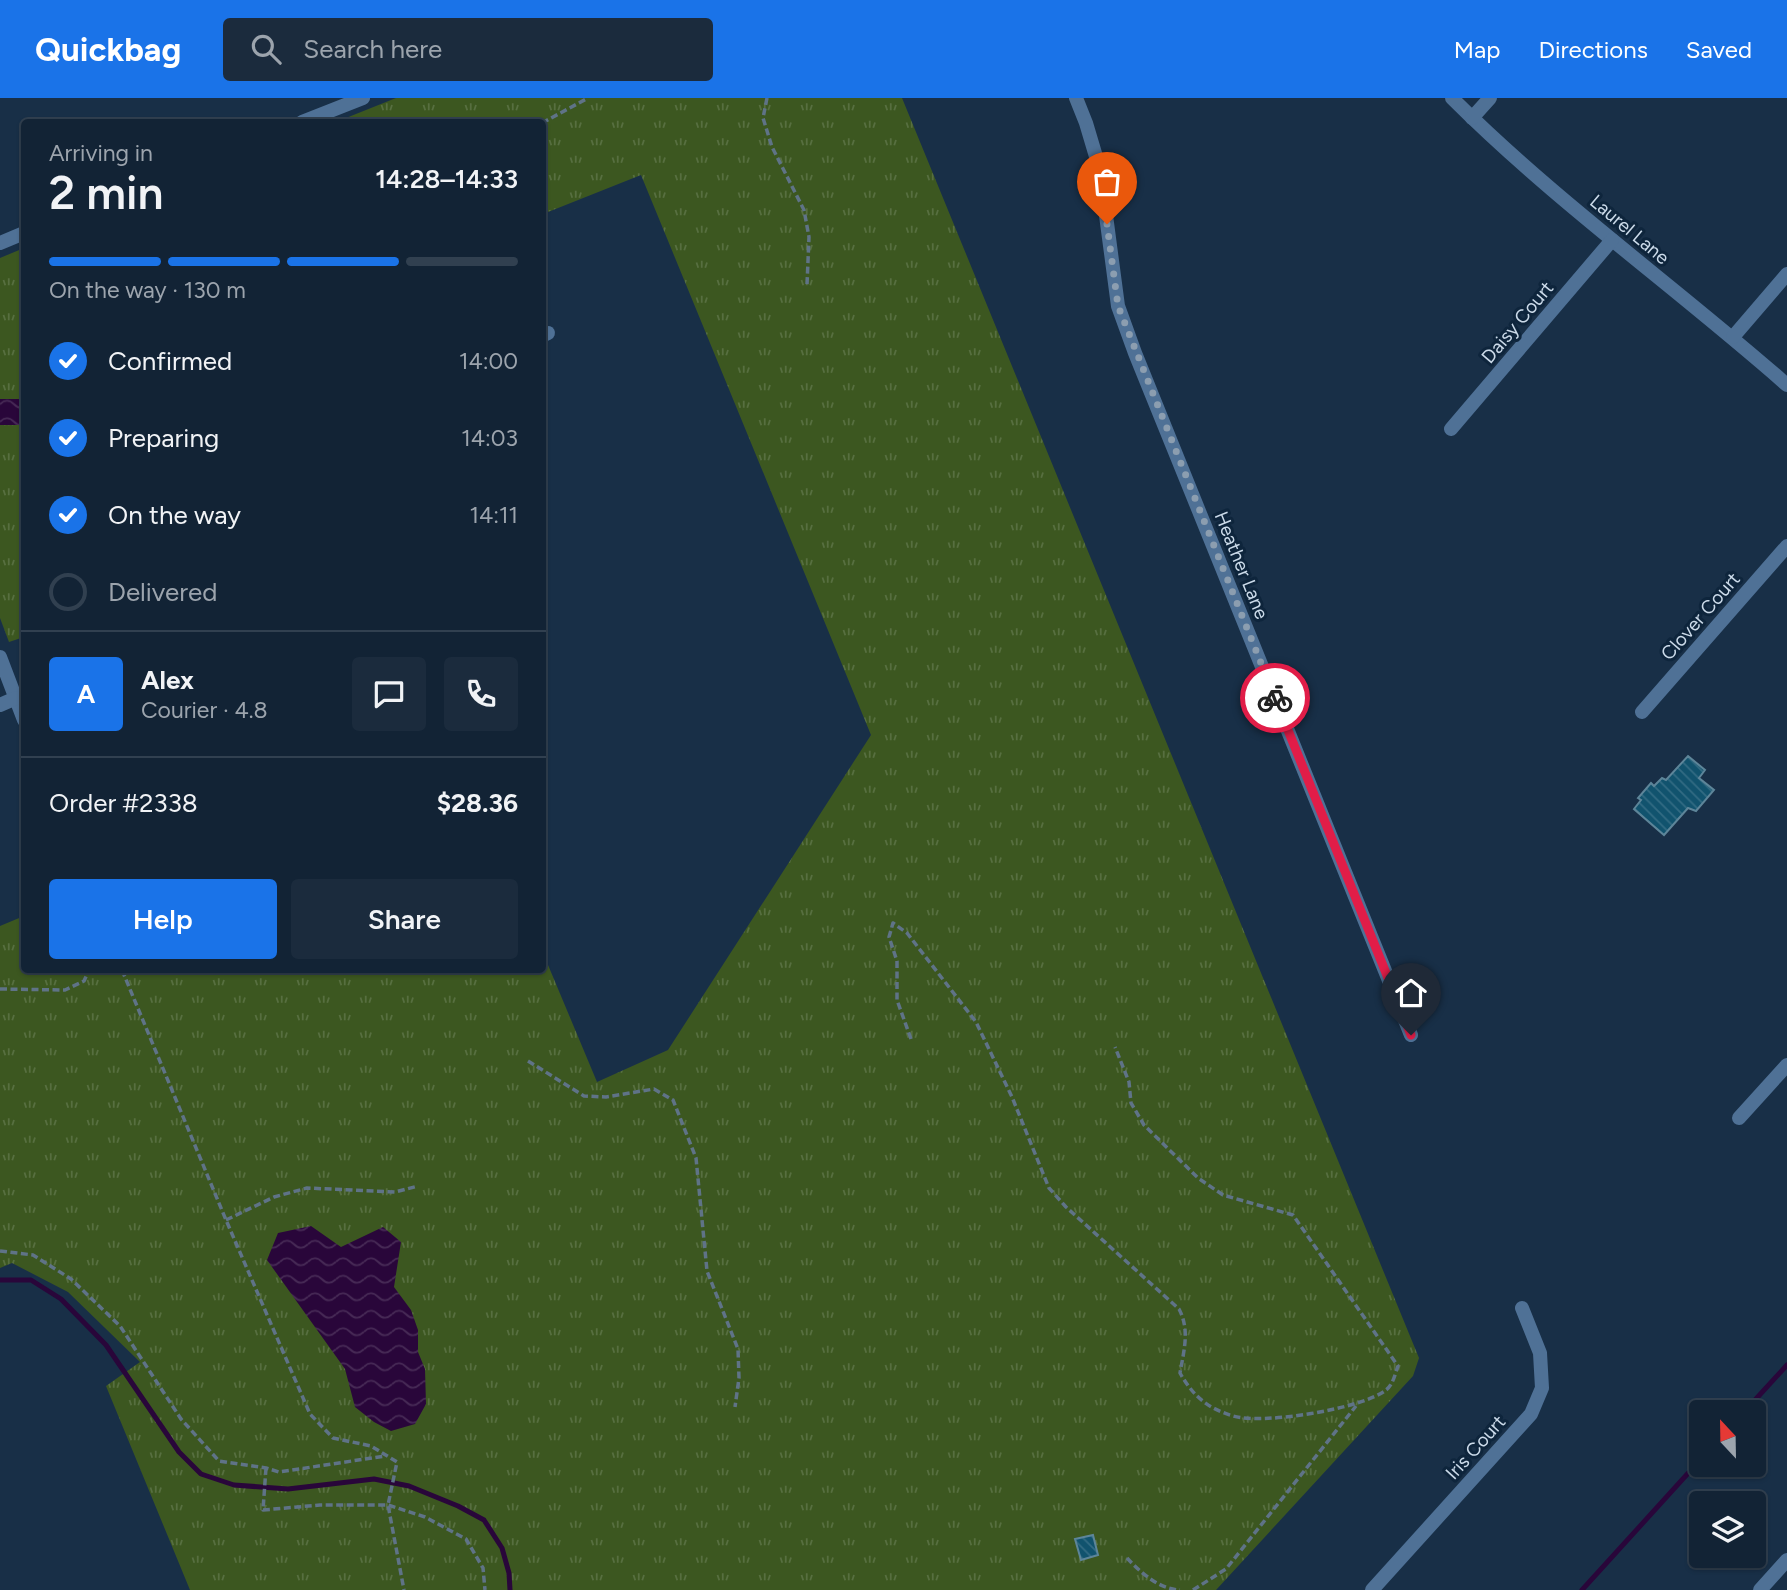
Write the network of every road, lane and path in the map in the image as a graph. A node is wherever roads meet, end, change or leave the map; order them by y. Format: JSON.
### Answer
{"nodes":[{"id":1,"x":363,"y":98,"type":"edge"},
{"id":2,"x":588,"y":98,"type":"edge"},
{"id":3,"x":767,"y":98,"type":"edge"},
{"id":4,"x":1076,"y":98,"type":"edge"},
{"id":5,"x":1452,"y":98,"type":"edge"},
{"id":6,"x":1489,"y":98,"type":"edge"},
{"id":7,"x":1472,"y":118,"type":"junction"},
{"id":8,"x":310,"y":119,"type":"edge"},
{"id":9,"x":546,"y":121,"type":"edge"},
{"id":10,"x":21,"y":234,"type":"edge"},
{"id":11,"x":1612,"y":240,"type":"junction"},
{"id":12,"x":0,"y":243,"type":"edge"},
{"id":13,"x":1787,"y":274,"type":"edge"},
{"id":14,"x":807,"y":285,"type":"dead end"},
{"id":15,"x":1732,"y":337,"type":"junction"},
{"id":16,"x":1787,"y":385,"type":"edge"},
{"id":17,"x":1451,"y":429,"type":"dead end"},
{"id":18,"x":1787,"y":546,"type":"edge"},
{"id":19,"x":0,"y":657,"type":"edge"},
{"id":20,"x":16,"y":698,"type":"junction"},
{"id":21,"x":0,"y":705,"type":"edge"},
{"id":22,"x":21,"y":712,"type":"edge"},
{"id":23,"x":1642,"y":712,"type":"dead end"},
{"id":24,"x":88,"y":973,"type":"edge"},
{"id":25,"x":123,"y":973,"type":"edge"},
{"id":26,"x":0,"y":989,"type":"edge"},
{"id":27,"x":1411,"y":1035,"type":"dead end"},
{"id":28,"x":911,"y":1039,"type":"dead end"},
{"id":29,"x":1115,"y":1047,"type":"dead end"},
{"id":30,"x":528,"y":1061,"type":"dead end"},
{"id":31,"x":1787,"y":1065,"type":"edge"},
{"id":32,"x":1739,"y":1118,"type":"dead end"},
{"id":33,"x":418,"y":1186,"type":"dead end"},
{"id":34,"x":226,"y":1220,"type":"junction"},
{"id":35,"x":0,"y":1251,"type":"edge"},
{"id":36,"x":1522,"y":1308,"type":"dead end"},
{"id":37,"x":1357,"y":1404,"type":"junction"},
{"id":38,"x":735,"y":1407,"type":"dead end"},
{"id":39,"x":387,"y":1456,"type":"junction"},
{"id":40,"x":266,"y":1468,"type":"junction"},
{"id":41,"x":388,"y":1505,"type":"junction"},
{"id":42,"x":1127,"y":1558,"type":"dead end"},
{"id":43,"x":1787,"y":1560,"type":"edge"},
{"id":44,"x":404,"y":1590,"type":"edge"},
{"id":45,"x":485,"y":1590,"type":"edge"},
{"id":46,"x":1180,"y":1590,"type":"edge"},
{"id":47,"x":1194,"y":1590,"type":"edge"},
{"id":48,"x":1372,"y":1590,"type":"edge"},
{"id":49,"x":1760,"y":1590,"type":"edge"}],
"edges":[{"from":1,"to":8,"type":"street"},
{"from":2,"to":9,"type":"path"},
{"from":3,"to":14,"type":"path"},
{"from":4,"to":27,"type":"street","name":"Heather Lane"},
{"from":5,"to":7,"type":"street","name":"Laurel Lane"},
{"from":6,"to":7,"type":"street"},
{"from":7,"to":11,"type":"street","name":"Laurel Lane"},
{"from":10,"to":12,"type":"street"},
{"from":11,"to":15,"type":"street","name":"Laurel Lane"},
{"from":11,"to":17,"type":"street","name":"Daisy Court"},
{"from":13,"to":15,"type":"street"},
{"from":15,"to":16,"type":"street","name":"Laurel Lane"},
{"from":18,"to":23,"type":"street","name":"Clover Court"},
{"from":19,"to":20,"type":"street"},
{"from":20,"to":21,"type":"street"},
{"from":20,"to":22,"type":"street"},
{"from":24,"to":26,"type":"path"},
{"from":25,"to":34,"type":"path"},
{"from":28,"to":37,"type":"path"},
{"from":29,"to":37,"type":"path"},
{"from":30,"to":38,"type":"path"},
{"from":31,"to":32,"type":"street"},
{"from":33,"to":34,"type":"path"},
{"from":34,"to":39,"type":"path"},
{"from":35,"to":40,"type":"path"},
{"from":36,"to":48,"type":"street","name":"Iris Court"},
{"from":37,"to":47,"type":"path"},
{"from":39,"to":40,"type":"path"},
{"from":39,"to":41,"type":"path"},
{"from":40,"to":41,"type":"path"},
{"from":41,"to":44,"type":"path"},
{"from":41,"to":45,"type":"path"},
{"from":42,"to":46,"type":"path"},
{"from":43,"to":49,"type":"street"}]}
